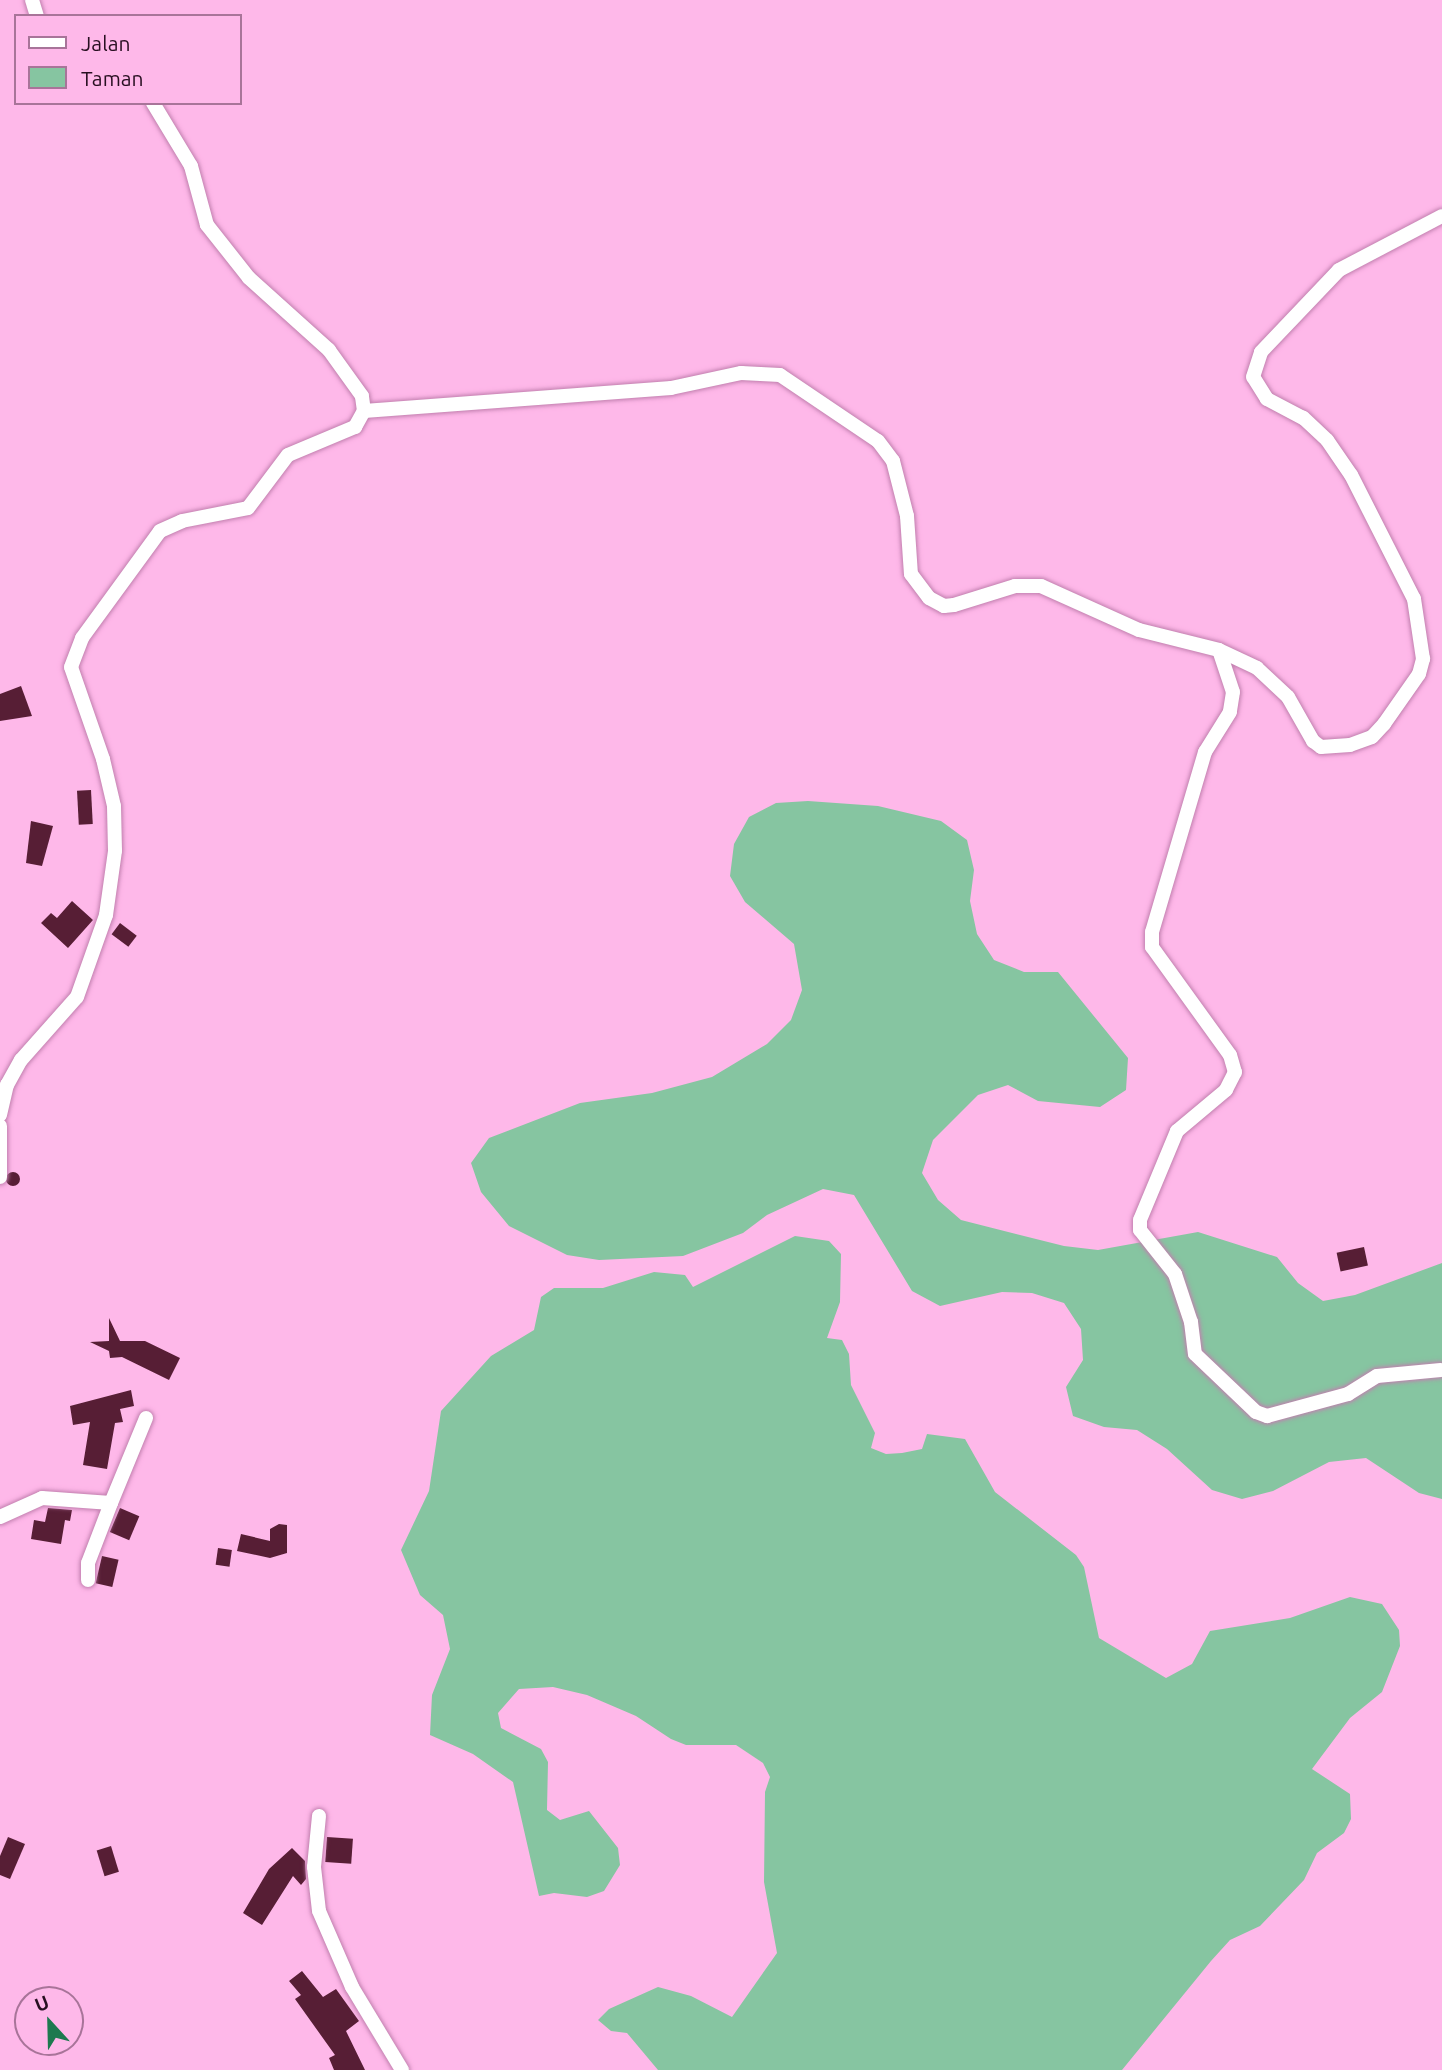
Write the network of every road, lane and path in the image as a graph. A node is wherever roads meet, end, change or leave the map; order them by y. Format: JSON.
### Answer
{"nodes":[{"id":1,"x":154,"y":105,"type":"edge"},
{"id":2,"x":1442,"y":216,"type":"edge"},
{"id":3,"x":365,"y":411,"type":"junction"},
{"id":4,"x":1219,"y":650,"type":"junction"},
{"id":5,"x":0,"y":1115,"type":"edge"},
{"id":6,"x":0,"y":1126,"type":"edge"},
{"id":7,"x":0,"y":1177,"type":"edge"},
{"id":8,"x":1441,"y":1370,"type":"edge"},
{"id":9,"x":146,"y":1418,"type":"dead end"},
{"id":10,"x":111,"y":1503,"type":"junction"},
{"id":11,"x":0,"y":1517,"type":"edge"},
{"id":12,"x":88,"y":1580,"type":"dead end"},
{"id":13,"x":319,"y":1816,"type":"dead end"},
{"id":14,"x":402,"y":2070,"type":"edge"}],
"edges":[{"from":1,"to":3,"type":"street"},
{"from":2,"to":4,"type":"street"},
{"from":3,"to":4,"type":"street"},
{"from":3,"to":5,"type":"street"},
{"from":4,"to":8,"type":"street"},
{"from":6,"to":7,"type":"street"},
{"from":9,"to":10,"type":"street"},
{"from":10,"to":11,"type":"street"},
{"from":10,"to":12,"type":"street"},
{"from":13,"to":14,"type":"street"}]}
